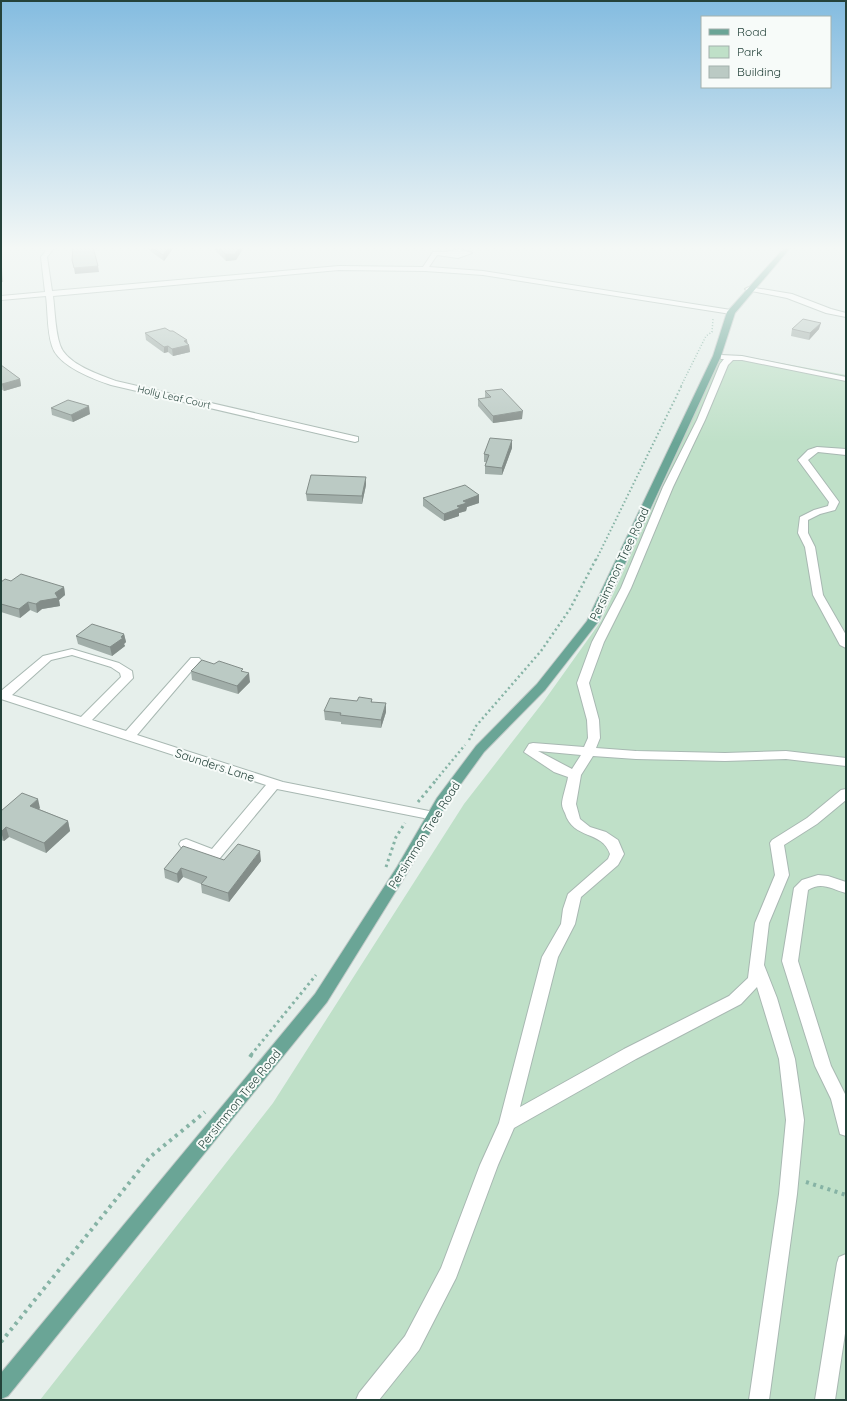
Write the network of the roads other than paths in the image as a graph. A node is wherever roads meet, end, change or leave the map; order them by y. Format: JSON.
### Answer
{"nodes":[{"id":1,"x":51,"y":312,"type":"edge"},
{"id":2,"x":731,"y":312,"type":"edge"},
{"id":3,"x":835,"y":312,"type":"edge"},
{"id":4,"x":846,"y":315,"type":"edge"},
{"id":5,"x":717,"y":356,"type":"junction"},
{"id":6,"x":731,"y":357,"type":"junction"},
{"id":7,"x":846,"y":379,"type":"edge"},
{"id":8,"x":355,"y":439,"type":"dead end"},
{"id":9,"x":846,"y":452,"type":"edge"},
{"id":10,"x":846,"y":645,"type":"edge"},
{"id":11,"x":195,"y":660,"type":"dead end"},
{"id":12,"x":2,"y":695,"type":"edge"},
{"id":13,"x":83,"y":722,"type":"junction"},
{"id":14,"x":128,"y":737,"type":"junction"},
{"id":15,"x":589,"y":751,"type":"junction"},
{"id":16,"x":846,"y":762,"type":"edge"},
{"id":17,"x":575,"y":775,"type":"junction"},
{"id":18,"x":274,"y":784,"type":"junction"},
{"id":19,"x":846,"y":793,"type":"edge"},
{"id":20,"x":434,"y":816,"type":"junction"},
{"id":21,"x":186,"y":844,"type":"dead end"},
{"id":22,"x":846,"y":888,"type":"edge"},
{"id":23,"x":757,"y":966,"type":"junction"},
{"id":24,"x":508,"y":1123,"type":"junction"},
{"id":25,"x":846,"y":1129,"type":"edge"},
{"id":26,"x":846,"y":1263,"type":"edge"},
{"id":27,"x":1,"y":1389,"type":"edge"},
{"id":28,"x":366,"y":1400,"type":"edge"},
{"id":29,"x":759,"y":1400,"type":"edge"},
{"id":30,"x":825,"y":1400,"type":"edge"}],
"edges":[{"from":1,"to":8,"type":"street","name":"Holly Leaf Court"},
{"from":2,"to":5,"type":"main road","name":"Persimmon Tree Road"},
{"from":3,"to":4,"type":"street"},
{"from":5,"to":6,"type":"street"},
{"from":5,"to":20,"type":"main road","name":"Persimmon Tree Road"},
{"from":6,"to":7,"type":"street"},
{"from":6,"to":15,"type":"street"},
{"from":9,"to":10,"type":"street"},
{"from":11,"to":14,"type":"street"},
{"from":12,"to":13,"type":"street","name":"Saunders Lane"},
{"from":12,"to":13,"type":"street"},
{"from":13,"to":14,"type":"street","name":"Saunders Lane"},
{"from":14,"to":18,"type":"street","name":"Saunders Lane"},
{"from":15,"to":16,"type":"street"},
{"from":15,"to":17,"type":"street"},
{"from":15,"to":17,"type":"street"},
{"from":17,"to":24,"type":"street"},
{"from":18,"to":20,"type":"street","name":"Saunders Lane"},
{"from":18,"to":21,"type":"street"},
{"from":19,"to":23,"type":"street"},
{"from":20,"to":27,"type":"main road","name":"Persimmon Tree Road"},
{"from":22,"to":25,"type":"street"},
{"from":23,"to":24,"type":"street"},
{"from":23,"to":29,"type":"street"},
{"from":24,"to":28,"type":"street"},
{"from":26,"to":30,"type":"street"}]}
